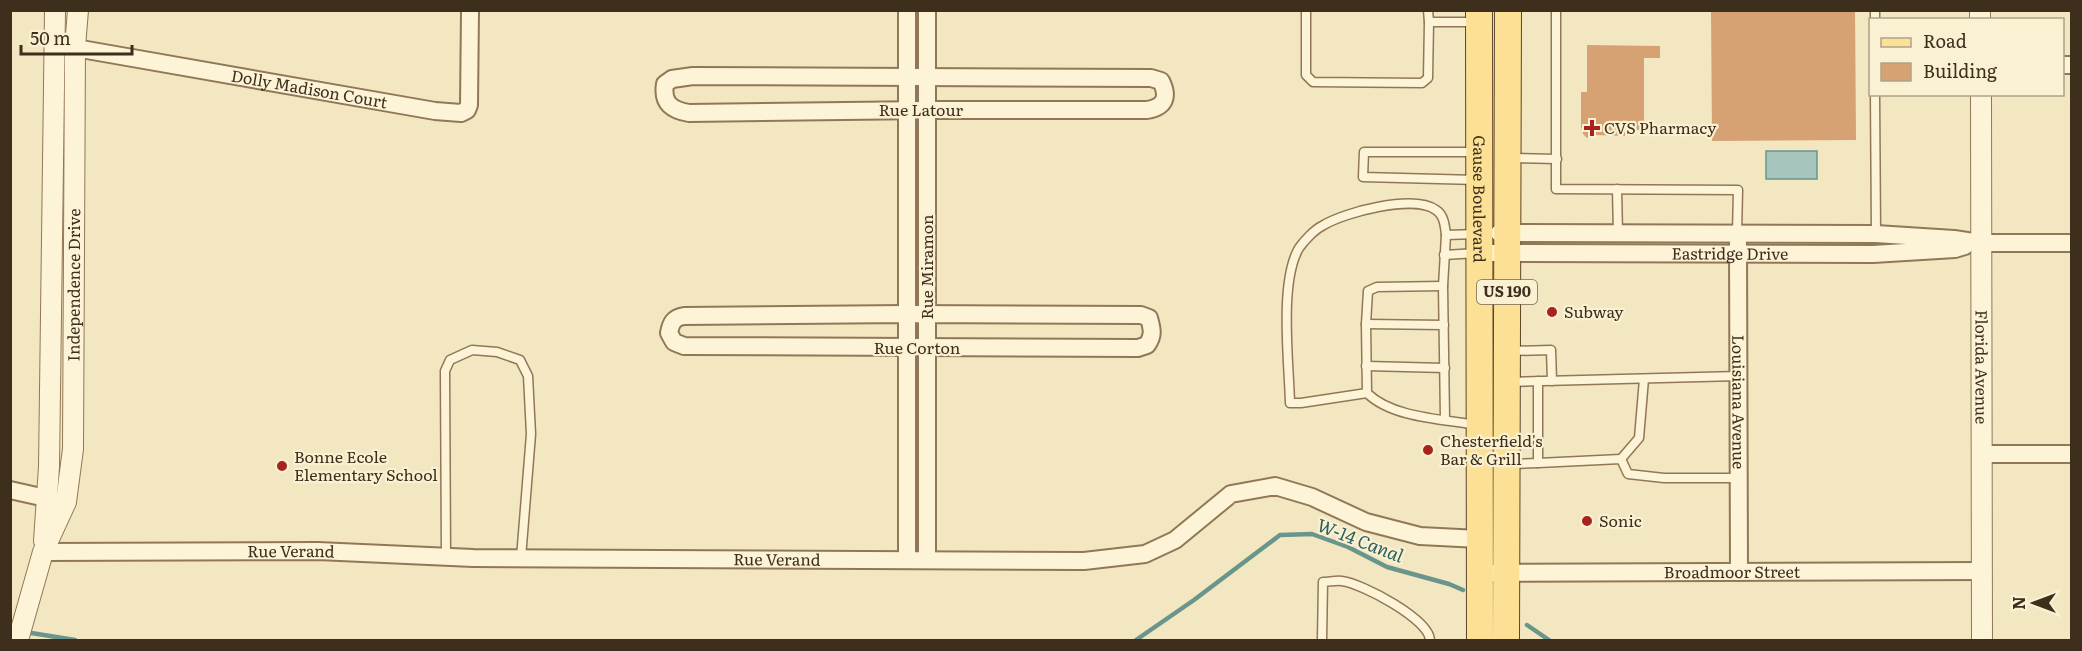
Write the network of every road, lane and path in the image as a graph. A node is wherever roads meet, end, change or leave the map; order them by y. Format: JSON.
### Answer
{"nodes":[{"id":1,"x":55,"y":10,"type":"edge"},
{"id":2,"x":78,"y":10,"type":"edge"},
{"id":3,"x":470,"y":10,"type":"edge"},
{"id":4,"x":907,"y":10,"type":"edge"},
{"id":5,"x":927,"y":10,"type":"edge"},
{"id":6,"x":1306,"y":10,"type":"edge"},
{"id":7,"x":1428,"y":10,"type":"edge"},
{"id":8,"x":1508,"y":10,"type":"edge"},
{"id":9,"x":1556,"y":10,"type":"edge"},
{"id":10,"x":1479,"y":16,"type":"edge"},
{"id":11,"x":1430,"y":22,"type":"junction"},
{"id":12,"x":54,"y":45,"type":"junction"},
{"id":13,"x":75,"y":47,"type":"junction"},
{"id":14,"x":907,"y":78,"type":"junction"},
{"id":15,"x":927,"y":78,"type":"junction"},
{"id":16,"x":1875,"y":96,"type":"edge"},
{"id":17,"x":1981,"y":96,"type":"edge"},
{"id":18,"x":907,"y":110,"type":"junction"},
{"id":19,"x":927,"y":110,"type":"junction"},
{"id":20,"x":1480,"y":152,"type":"junction"},
{"id":21,"x":1507,"y":158,"type":"junction"},
{"id":22,"x":1557,"y":159,"type":"junction"},
{"id":23,"x":1480,"y":180,"type":"junction"},
{"id":24,"x":1617,"y":189,"type":"junction"},
{"id":25,"x":1737,"y":233,"type":"junction"},
{"id":26,"x":1618,"y":234,"type":"junction"},
{"id":27,"x":1876,"y":234,"type":"junction"},
{"id":28,"x":1446,"y":235,"type":"junction"},
{"id":29,"x":1507,"y":243,"type":"junction"},
{"id":30,"x":1980,"y":243,"type":"junction"},
{"id":31,"x":2072,"y":243,"type":"edge"},
{"id":32,"x":1480,"y":244,"type":"junction"},
{"id":33,"x":1620,"y":253,"type":"junction"},
{"id":34,"x":1738,"y":254,"type":"junction"},
{"id":35,"x":1444,"y":255,"type":"junction"},
{"id":36,"x":1443,"y":286,"type":"junction"},
{"id":37,"x":907,"y":314,"type":"junction"},
{"id":38,"x":927,"y":314,"type":"junction"},
{"id":39,"x":1366,"y":324,"type":"junction"},
{"id":40,"x":1444,"y":325,"type":"junction"},
{"id":41,"x":907,"y":348,"type":"junction"},
{"id":42,"x":927,"y":348,"type":"junction"},
{"id":43,"x":1506,"y":351,"type":"junction"},
{"id":44,"x":1366,"y":366,"type":"junction"},
{"id":45,"x":1445,"y":368,"type":"junction"},
{"id":46,"x":1739,"y":376,"type":"junction"},
{"id":47,"x":1644,"y":379,"type":"junction"},
{"id":48,"x":1538,"y":381,"type":"junction"},
{"id":49,"x":1552,"y":381,"type":"junction"},
{"id":50,"x":1506,"y":382,"type":"junction"},
{"id":51,"x":1366,"y":393,"type":"junction"},
{"id":52,"x":1445,"y":420,"type":"junction"},
{"id":53,"x":1479,"y":425,"type":"junction"},
{"id":54,"x":1982,"y":454,"type":"junction"},
{"id":55,"x":2072,"y":454,"type":"edge"},
{"id":56,"x":1621,"y":459,"type":"junction"},
{"id":57,"x":1538,"y":463,"type":"junction"},
{"id":58,"x":1506,"y":464,"type":"junction"},
{"id":59,"x":1739,"y":478,"type":"junction"},
{"id":60,"x":10,"y":490,"type":"edge"},
{"id":61,"x":46,"y":497,"type":"junction"},
{"id":62,"x":66,"y":502,"type":"junction"},
{"id":63,"x":1479,"y":539,"type":"junction"},
{"id":64,"x":43,"y":552,"type":"junction"},
{"id":65,"x":446,"y":556,"type":"junction"},
{"id":66,"x":521,"y":558,"type":"junction"},
{"id":67,"x":907,"y":559,"type":"junction"},
{"id":68,"x":927,"y":560,"type":"junction"},
{"id":69,"x":1982,"y":571,"type":"junction"},
{"id":70,"x":1739,"y":572,"type":"junction"},
{"id":71,"x":1480,"y":573,"type":"junction"},
{"id":72,"x":1506,"y":573,"type":"junction"},
{"id":73,"x":18,"y":640,"type":"edge"},
{"id":74,"x":1322,"y":640,"type":"edge"},
{"id":75,"x":1430,"y":640,"type":"edge"},
{"id":76,"x":1480,"y":640,"type":"edge"},
{"id":77,"x":1506,"y":640,"type":"edge"},
{"id":78,"x":1982,"y":640,"type":"edge"}],
"edges":[{"from":1,"to":12,"type":"street","name":"Independence Drive"},
{"from":2,"to":13,"type":"street","name":"Independence Drive"},
{"from":3,"to":13,"type":"street","name":"Dolly Madison Court"},
{"from":4,"to":14,"type":"street","name":"Rue Miramon"},
{"from":5,"to":15,"type":"street","name":"Rue Miramon"},
{"from":6,"to":11,"type":"lane"},
{"from":7,"to":11,"type":"lane"},
{"from":8,"to":21,"type":"main road","name":"Gause Boulevard","number":"US 190"},
{"from":9,"to":22,"type":"lane"},
{"from":10,"to":11,"type":"lane"},
{"from":10,"to":20,"type":"main road","name":"Gause Boulevard","number":"US 190"},
{"from":12,"to":13,"type":"street","name":"Dolly Madison Court"},
{"from":12,"to":61,"type":"street","name":"Independence Drive"},
{"from":13,"to":62,"type":"street","name":"Independence Drive"},
{"from":14,"to":15,"type":"street","name":"Rue Latour"},
{"from":14,"to":18,"type":"street","name":"Rue Miramon"},
{"from":14,"to":18,"type":"street","name":"Rue Latour"},
{"from":15,"to":19,"type":"street","name":"Rue Miramon"},
{"from":15,"to":19,"type":"street","name":"Rue Latour"},
{"from":16,"to":27,"type":"lane"},
{"from":17,"to":30,"type":"street","name":"Florida Avenue"},
{"from":18,"to":19,"type":"street","name":"Rue Latour"},
{"from":18,"to":37,"type":"street","name":"Rue Miramon"},
{"from":19,"to":38,"type":"street","name":"Rue Miramon"},
{"from":20,"to":23,"type":"main road","name":"Gause Boulevard","number":"US 190"},
{"from":20,"to":23,"type":"lane"},
{"from":21,"to":22,"type":"lane"},
{"from":21,"to":29,"type":"main road","name":"Gause Boulevard","number":"US 190"},
{"from":22,"to":24,"type":"lane"},
{"from":23,"to":32,"type":"main road","name":"Gause Boulevard","number":"US 190"},
{"from":24,"to":25,"type":"lane"},
{"from":24,"to":26,"type":"lane"},
{"from":25,"to":26,"type":"street","name":"Eastridge Drive"},
{"from":25,"to":27,"type":"street","name":"Eastridge Drive"},
{"from":25,"to":34,"type":"street","name":"Louisiana Avenue"},
{"from":26,"to":29,"type":"street","name":"Eastridge Drive"},
{"from":26,"to":33,"type":"street"},
{"from":27,"to":30,"type":"street","name":"Eastridge Drive"},
{"from":28,"to":32,"type":"lane"},
{"from":28,"to":35,"type":"lane"},
{"from":28,"to":51,"type":"lane"},
{"from":29,"to":32,"type":"street","name":"Eastridge Drive"},
{"from":29,"to":33,"type":"street","name":"Eastridge Drive"},
{"from":29,"to":43,"type":"main road","name":"Gause Boulevard","number":"US 190"},
{"from":30,"to":31,"type":"street","name":"Eastridge Drive"},
{"from":30,"to":34,"type":"street","name":"Eastridge Drive"},
{"from":30,"to":54,"type":"street","name":"Florida Avenue"},
{"from":32,"to":35,"type":"lane"},
{"from":32,"to":53,"type":"main road","name":"Gause Boulevard","number":"US 190"},
{"from":33,"to":34,"type":"street","name":"Eastridge Drive"},
{"from":34,"to":46,"type":"street","name":"Louisiana Avenue"},
{"from":35,"to":36,"type":"lane"},
{"from":36,"to":39,"type":"lane"},
{"from":36,"to":40,"type":"lane"},
{"from":37,"to":38,"type":"street","name":"Rue Corton"},
{"from":37,"to":41,"type":"street","name":"Rue Miramon"},
{"from":37,"to":41,"type":"street","name":"Rue Corton"},
{"from":38,"to":42,"type":"street","name":"Rue Miramon"},
{"from":38,"to":42,"type":"street","name":"Rue Corton"},
{"from":39,"to":40,"type":"lane"},
{"from":39,"to":44,"type":"lane"},
{"from":40,"to":45,"type":"lane"},
{"from":41,"to":42,"type":"street","name":"Rue Corton"},
{"from":41,"to":67,"type":"street","name":"Rue Miramon"},
{"from":42,"to":68,"type":"street","name":"Rue Miramon"},
{"from":43,"to":49,"type":"lane"},
{"from":43,"to":50,"type":"main road","name":"Gause Boulevard","number":"US 190"},
{"from":44,"to":45,"type":"lane"},
{"from":44,"to":51,"type":"lane"},
{"from":45,"to":52,"type":"lane"},
{"from":46,"to":47,"type":"lane"},
{"from":46,"to":59,"type":"street","name":"Louisiana Avenue"},
{"from":47,"to":49,"type":"lane"},
{"from":47,"to":56,"type":"lane"},
{"from":48,"to":49,"type":"lane"},
{"from":48,"to":50,"type":"lane"},
{"from":48,"to":57,"type":"lane"},
{"from":50,"to":58,"type":"main road","name":"Gause Boulevard","number":"US 190"},
{"from":51,"to":52,"type":"lane"},
{"from":52,"to":53,"type":"lane"},
{"from":53,"to":63,"type":"main road","name":"Gause Boulevard","number":"US 190"},
{"from":54,"to":55,"type":"street"},
{"from":54,"to":69,"type":"street","name":"Florida Avenue"},
{"from":56,"to":57,"type":"lane"},
{"from":56,"to":59,"type":"lane"},
{"from":57,"to":58,"type":"lane"},
{"from":58,"to":72,"type":"main road","name":"Gause Boulevard","number":"US 190"},
{"from":59,"to":70,"type":"street","name":"Louisiana Avenue"},
{"from":60,"to":61,"type":"street"},
{"from":61,"to":62,"type":"street"},
{"from":61,"to":64,"type":"street","name":"Independence Drive"},
{"from":62,"to":64,"type":"street","name":"Independence Drive"},
{"from":63,"to":68,"type":"street","name":"Rue Verand"},
{"from":63,"to":71,"type":"main road","name":"Gause Boulevard","number":"US 190"},
{"from":64,"to":65,"type":"street","name":"Rue Verand"},
{"from":64,"to":73,"type":"street","name":"Independence Drive"},
{"from":65,"to":66,"type":"street","name":"Rue Verand"},
{"from":65,"to":66,"type":"lane"},
{"from":66,"to":67,"type":"street","name":"Rue Verand"},
{"from":67,"to":68,"type":"street","name":"Rue Verand"},
{"from":69,"to":70,"type":"street","name":"Broadmoor Street"},
{"from":69,"to":78,"type":"street","name":"Florida Avenue"},
{"from":70,"to":72,"type":"street","name":"Broadmoor Street"},
{"from":71,"to":72,"type":"street","name":"Broadmoor Street"},
{"from":71,"to":76,"type":"main road","name":"Gause Boulevard","number":"US 190"},
{"from":72,"to":77,"type":"main road","name":"Gause Boulevard","number":"US 190"},
{"from":74,"to":75,"type":"lane"}]}
